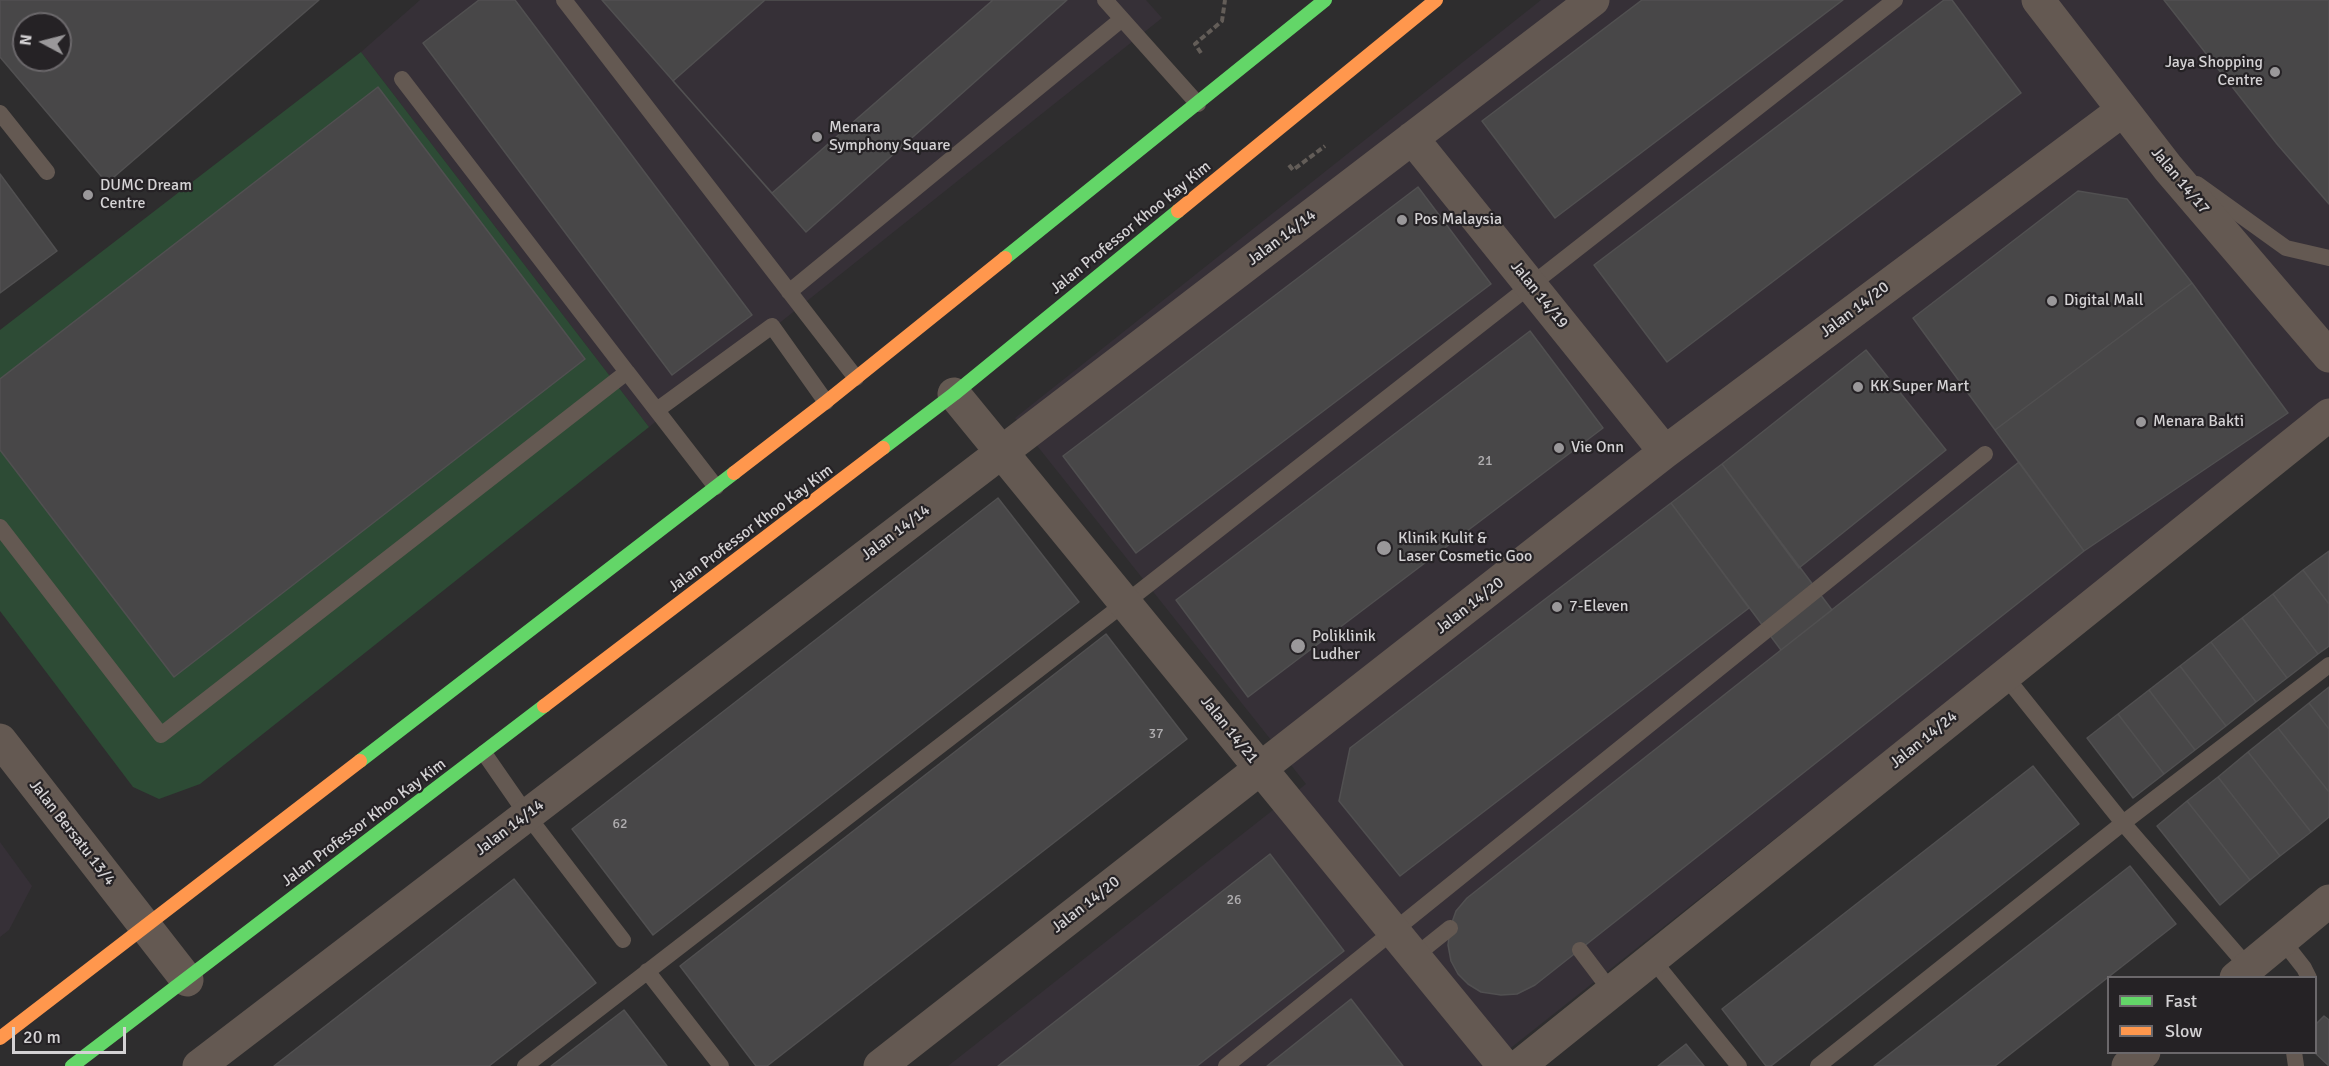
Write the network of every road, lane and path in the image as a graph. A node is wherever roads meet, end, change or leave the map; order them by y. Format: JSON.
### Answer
{"nodes":[{"id":1,"x":564,"y":0,"type":"edge"},
{"id":2,"x":1105,"y":0,"type":"edge"},
{"id":3,"x":1225,"y":0,"type":"edge"},
{"id":4,"x":1325,"y":0,"type":"edge"},
{"id":5,"x":1436,"y":0,"type":"edge"},
{"id":6,"x":1593,"y":0,"type":"edge"},
{"id":7,"x":1895,"y":0,"type":"edge"},
{"id":8,"x":2038,"y":0,"type":"edge"},
{"id":9,"x":1122,"y":19,"type":"junction"},
{"id":10,"x":1195,"y":44,"type":"dead end"},
{"id":11,"x":402,"y":79,"type":"dead end"},
{"id":12,"x":1198,"y":104,"type":"junction"},
{"id":13,"x":2123,"y":110,"type":"junction"},
{"id":14,"x":0,"y":113,"type":"edge"},
{"id":15,"x":1413,"y":138,"type":"junction"},
{"id":16,"x":1325,"y":146,"type":"dead end"},
{"id":17,"x":2168,"y":168,"type":"junction"},
{"id":18,"x":1293,"y":170,"type":"dead end"},
{"id":19,"x":47,"y":172,"type":"dead end"},
{"id":20,"x":2329,"y":258,"type":"edge"},
{"id":21,"x":1531,"y":284,"type":"junction"},
{"id":22,"x":789,"y":291,"type":"junction"},
{"id":23,"x":2329,"y":356,"type":"edge"},
{"id":24,"x":627,"y":372,"type":"junction"},
{"id":25,"x":856,"y":378,"type":"junction"},
{"id":26,"x":954,"y":394,"type":"junction"},
{"id":27,"x":826,"y":402,"type":"junction"},
{"id":28,"x":657,"y":410,"type":"junction"},
{"id":29,"x":2329,"y":415,"type":"edge"},
{"id":30,"x":1002,"y":452,"type":"junction"},
{"id":31,"x":1665,"y":452,"type":"junction"},
{"id":32,"x":1985,"y":454,"type":"dead end"},
{"id":33,"x":716,"y":487,"type":"junction"},
{"id":34,"x":0,"y":527,"type":"edge"},
{"id":35,"x":1125,"y":603,"type":"junction"},
{"id":36,"x":2329,"y":665,"type":"edge"},
{"id":37,"x":2005,"y":676,"type":"junction"},
{"id":38,"x":0,"y":740,"type":"edge"},
{"id":39,"x":484,"y":753,"type":"junction"},
{"id":40,"x":1261,"y":769,"type":"junction"},
{"id":41,"x":527,"y":815,"type":"junction"},
{"id":42,"x":2123,"y":823,"type":"junction"},
{"id":43,"x":2329,"y":901,"type":"edge"},
{"id":44,"x":145,"y":926,"type":"junction"},
{"id":45,"x":1450,"y":928,"type":"dead end"},
{"id":46,"x":1394,"y":932,"type":"junction"},
{"id":47,"x":623,"y":940,"type":"dead end"},
{"id":48,"x":2282,"y":940,"type":"junction"},
{"id":49,"x":1580,"y":950,"type":"dead end"},
{"id":50,"x":1415,"y":957,"type":"junction"},
{"id":51,"x":1652,"y":959,"type":"junction"},
{"id":52,"x":647,"y":971,"type":"junction"},
{"id":53,"x":2242,"y":972,"type":"edge"},
{"id":54,"x":2307,"y":976,"type":"edge"},
{"id":55,"x":187,"y":980,"type":"junction"},
{"id":56,"x":1611,"y":992,"type":"junction"},
{"id":57,"x":0,"y":1038,"type":"edge"},
{"id":58,"x":2143,"y":1054,"type":"edge"},
{"id":59,"x":895,"y":1061,"type":"edge"},
{"id":60,"x":72,"y":1066,"type":"edge"},
{"id":61,"x":199,"y":1066,"type":"edge"},
{"id":62,"x":525,"y":1066,"type":"edge"},
{"id":63,"x":721,"y":1066,"type":"edge"},
{"id":64,"x":1226,"y":1066,"type":"edge"},
{"id":65,"x":1504,"y":1066,"type":"edge"},
{"id":66,"x":1519,"y":1066,"type":"edge"},
{"id":67,"x":1739,"y":1066,"type":"edge"},
{"id":68,"x":1818,"y":1066,"type":"edge"},
{"id":69,"x":2127,"y":1066,"type":"edge"}],
"edges":[{"from":1,"to":22,"type":"lane"},
{"from":2,"to":9,"type":"lane"},
{"from":3,"to":10,"type":"path"},
{"from":4,"to":12,"type":"main road"},
{"from":5,"to":26,"type":"main road","name":"Jalan Professor Khoo Kay Kim"},
{"from":6,"to":15,"type":"street","name":"Jalan 14/14"},
{"from":7,"to":21,"type":"lane"},
{"from":8,"to":13,"type":"street","name":"Jalan 14/17"},
{"from":9,"to":12,"type":"lane"},
{"from":9,"to":22,"type":"lane"},
{"from":11,"to":24,"type":"lane"},
{"from":12,"to":25,"type":"main road"},
{"from":13,"to":17,"type":"street","name":"Jalan 14/17"},
{"from":13,"to":31,"type":"street","name":"Jalan 14/20"},
{"from":14,"to":19,"type":"lane"},
{"from":15,"to":21,"type":"street","name":"Jalan 14/19"},
{"from":15,"to":30,"type":"street","name":"Jalan 14/14"},
{"from":16,"to":18,"type":"path"},
{"from":17,"to":20,"type":"lane"},
{"from":17,"to":23,"type":"street","name":"Jalan 14/17"},
{"from":21,"to":31,"type":"street","name":"Jalan 14/19"},
{"from":21,"to":35,"type":"lane"},
{"from":22,"to":25,"type":"lane"},
{"from":24,"to":28,"type":"lane"},
{"from":24,"to":34,"type":"lane"},
{"from":25,"to":27,"type":"main road"},
{"from":26,"to":30,"type":"street","name":"Jalan 14/21"},
{"from":26,"to":39,"type":"main road","name":"Jalan Professor Khoo Kay Kim"},
{"from":27,"to":28,"type":"lane"},
{"from":27,"to":33,"type":"main road"},
{"from":28,"to":33,"type":"lane"},
{"from":29,"to":37,"type":"street","name":"Jalan 14/24"},
{"from":30,"to":35,"type":"street","name":"Jalan 14/21"},
{"from":30,"to":41,"type":"street","name":"Jalan 14/14"},
{"from":31,"to":40,"type":"street","name":"Jalan 14/20"},
{"from":32,"to":46,"type":"lane"},
{"from":33,"to":44,"type":"main road"},
{"from":35,"to":40,"type":"street","name":"Jalan 14/21"},
{"from":35,"to":52,"type":"lane"},
{"from":36,"to":42,"type":"lane"},
{"from":37,"to":42,"type":"lane"},
{"from":37,"to":51,"type":"street","name":"Jalan 14/24"},
{"from":38,"to":44,"type":"street","name":"Jalan Bersatu 13/4"},
{"from":39,"to":41,"type":"lane"},
{"from":39,"to":55,"type":"main road","name":"Jalan Professor Khoo Kay Kim"},
{"from":40,"to":46,"type":"street","name":"Jalan 14/21"},
{"from":40,"to":59,"type":"street","name":"Jalan 14/20"},
{"from":41,"to":47,"type":"lane"},
{"from":41,"to":61,"type":"street","name":"Jalan 14/14"},
{"from":42,"to":53,"type":"lane"},
{"from":42,"to":68,"type":"lane"},
{"from":43,"to":48,"type":"street"},
{"from":44,"to":55,"type":"street","name":"Jalan Bersatu 13/4"},
{"from":44,"to":57,"type":"main road"},
{"from":45,"to":50,"type":"lane"},
{"from":46,"to":50,"type":"street","name":"Jalan 14/21"},
{"from":46,"to":64,"type":"lane"},
{"from":48,"to":53,"type":"street"},
{"from":48,"to":54,"type":"lane"},
{"from":49,"to":56,"type":"lane"},
{"from":50,"to":65,"type":"street","name":"Jalan 14/21"},
{"from":51,"to":56,"type":"street","name":"Jalan 14/24"},
{"from":51,"to":67,"type":"lane"},
{"from":52,"to":62,"type":"lane"},
{"from":52,"to":63,"type":"lane"},
{"from":55,"to":60,"type":"main road","name":"Jalan Professor Khoo Kay Kim"},
{"from":56,"to":66,"type":"street","name":"Jalan 14/24"},
{"from":58,"to":69,"type":"street"}]}
